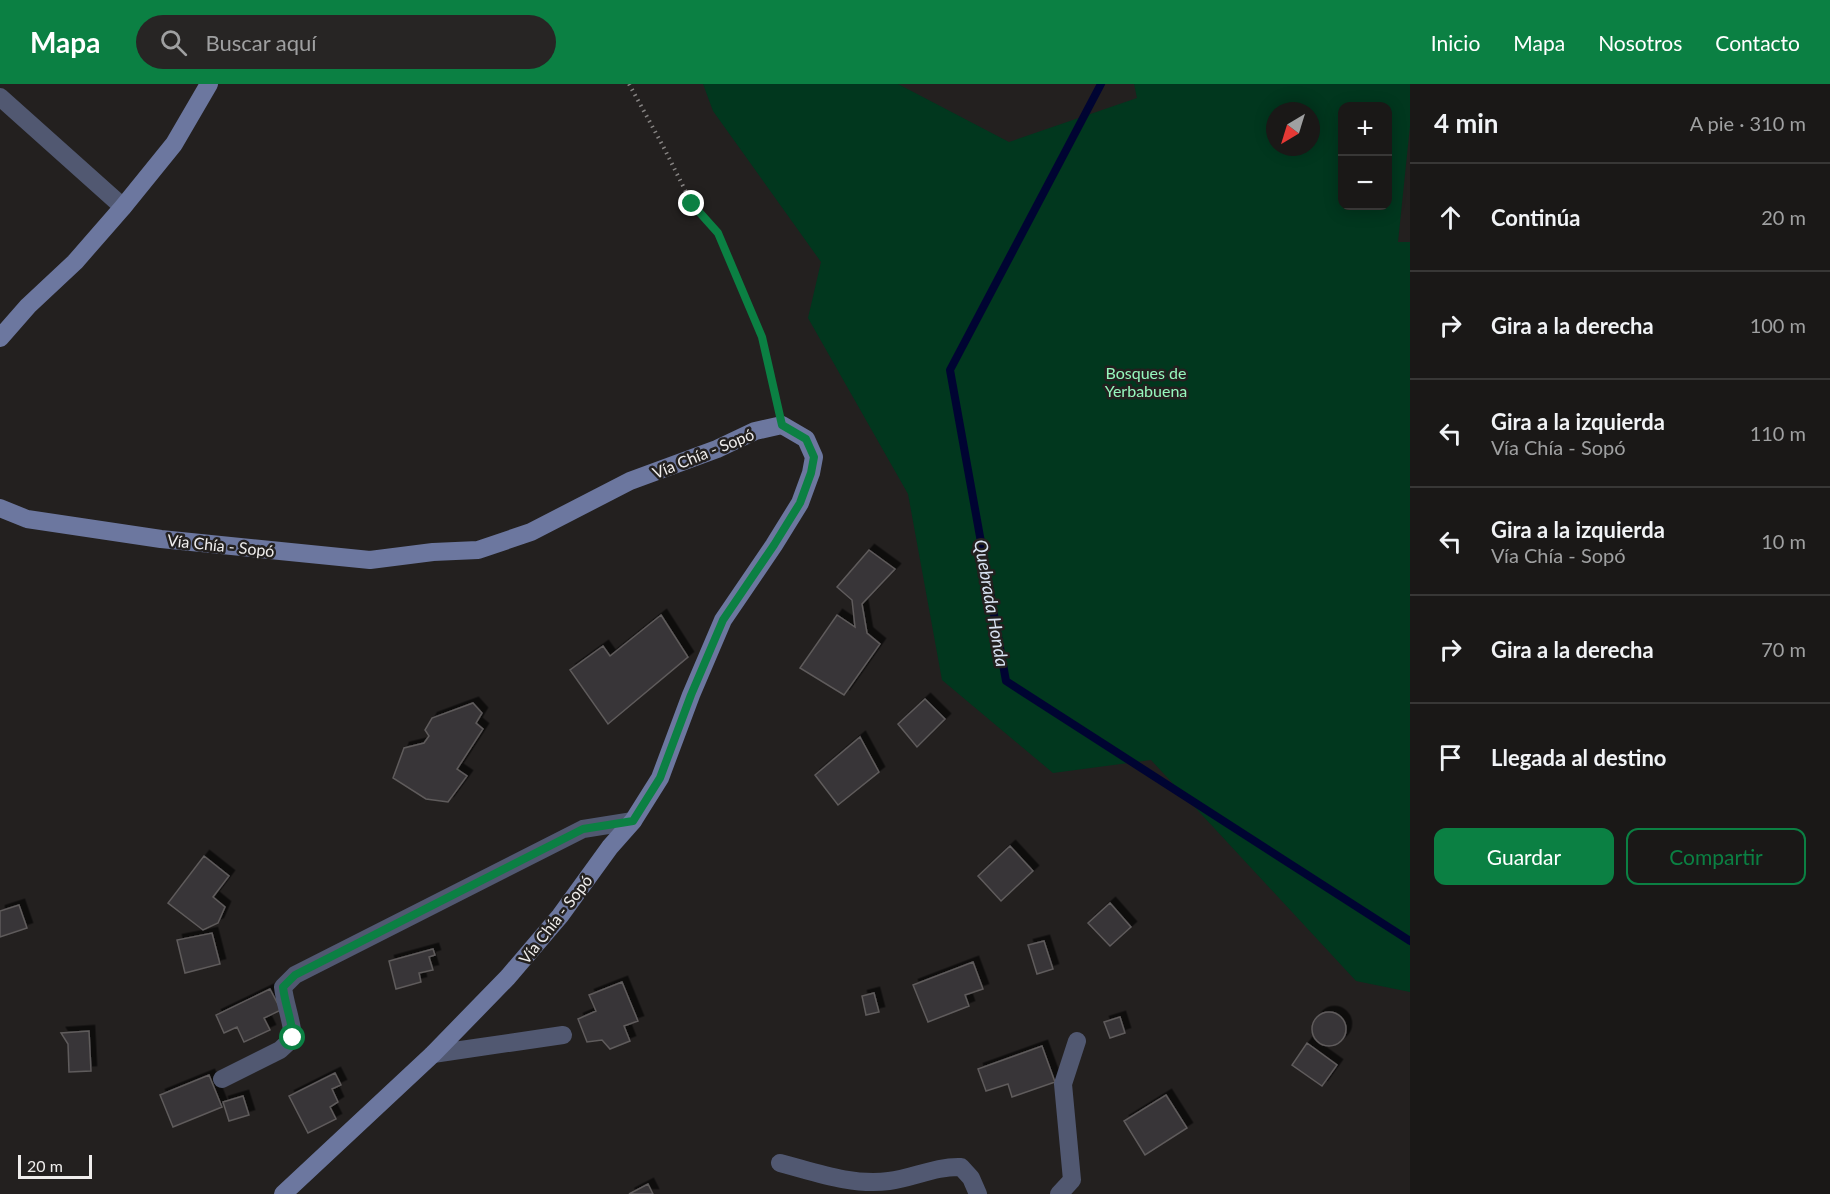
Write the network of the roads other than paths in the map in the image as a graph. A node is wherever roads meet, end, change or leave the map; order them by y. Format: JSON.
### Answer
{"nodes":[{"id":1,"x":209,"y":84,"type":"edge"},
{"id":2,"x":0,"y":97,"type":"edge"},
{"id":3,"x":123,"y":207,"type":"junction"},
{"id":4,"x":0,"y":338,"type":"edge"},
{"id":5,"x":0,"y":508,"type":"edge"},
{"id":6,"x":633,"y":821,"type":"junction"},
{"id":7,"x":563,"y":1035,"type":"dead end"},
{"id":8,"x":1077,"y":1041,"type":"dead end"},
{"id":9,"x":433,"y":1054,"type":"junction"},
{"id":10,"x":222,"y":1078,"type":"dead end"},
{"id":11,"x":780,"y":1163,"type":"dead end"},
{"id":12,"x":284,"y":1194,"type":"edge"},
{"id":13,"x":978,"y":1194,"type":"edge"},
{"id":14,"x":1059,"y":1194,"type":"edge"}],
"edges":[{"from":1,"to":3,"type":"street"},
{"from":2,"to":3,"type":"street"},
{"from":3,"to":4,"type":"street"},
{"from":5,"to":6,"type":"street","name":"Vía Chía - Sopó"},
{"from":6,"to":9,"type":"street","name":"Vía Chía - Sopó"},
{"from":6,"to":10,"type":"street"},
{"from":7,"to":9,"type":"street"},
{"from":8,"to":14,"type":"street"},
{"from":9,"to":12,"type":"street","name":"Vía Chía - Sopó"},
{"from":11,"to":13,"type":"street"}]}
